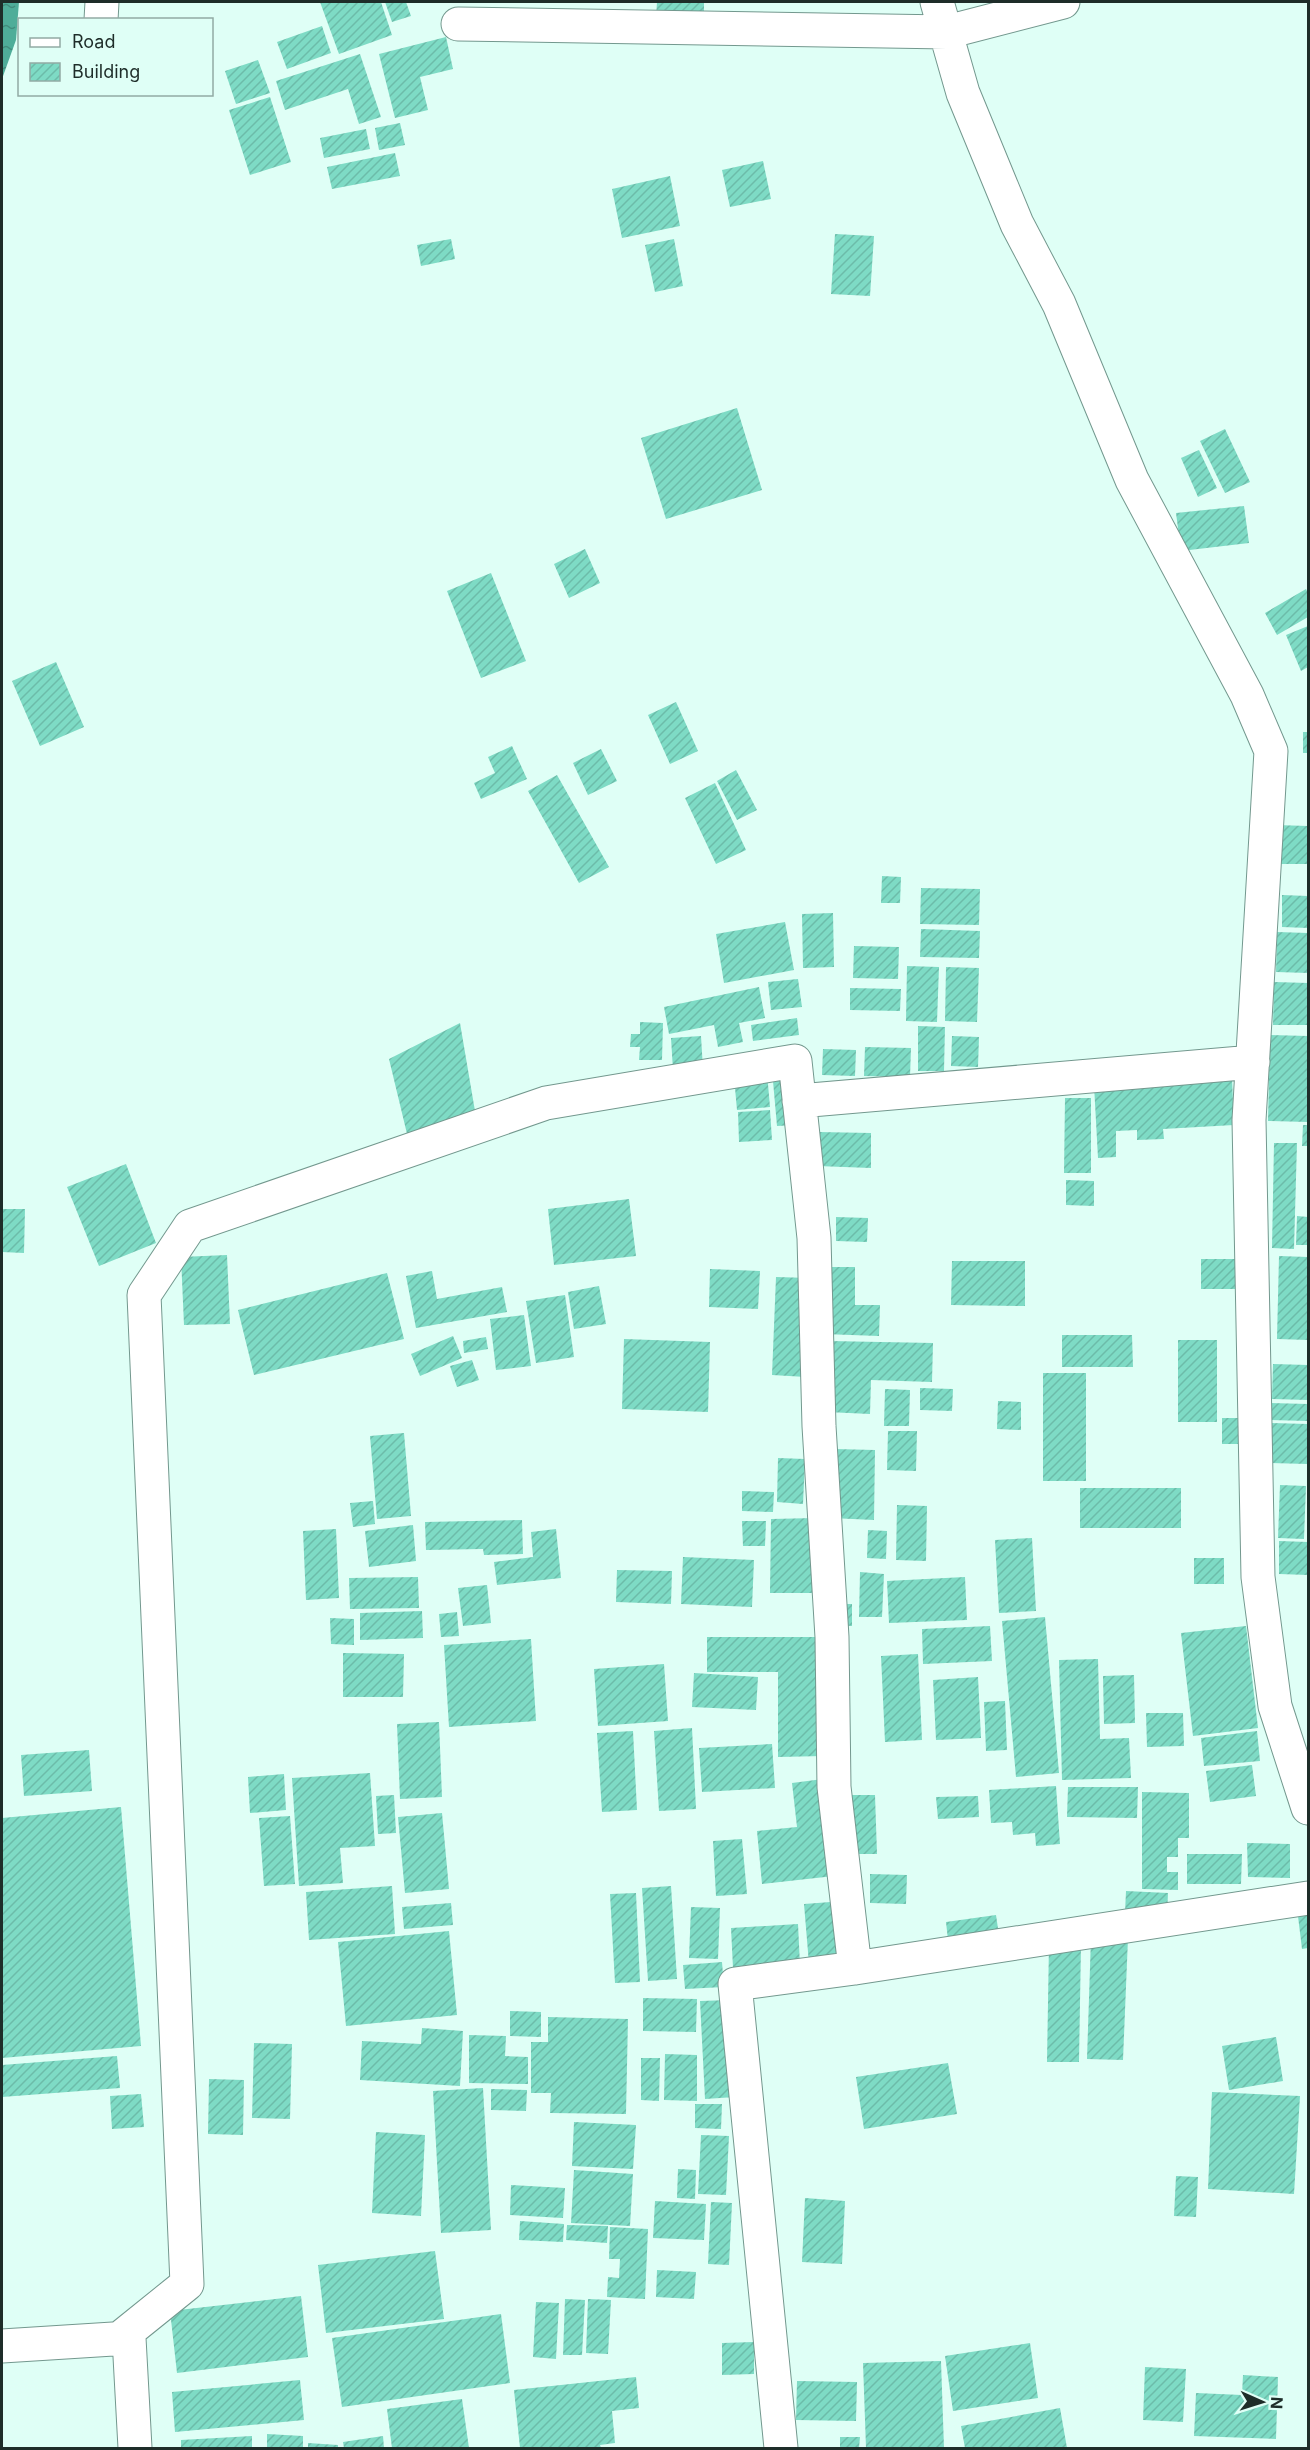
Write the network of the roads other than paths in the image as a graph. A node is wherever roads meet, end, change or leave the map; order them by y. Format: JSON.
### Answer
{"nodes":[{"id":1,"x":102,"y":2,"type":"edge"},
{"id":2,"x":937,"y":2,"type":"edge"},
{"id":3,"x":1063,"y":2,"type":"edge"},
{"id":4,"x":570,"y":14,"type":"edge"},
{"id":5,"x":100,"y":18,"type":"edge"},
{"id":6,"x":458,"y":24,"type":"dead end"},
{"id":7,"x":947,"y":32,"type":"junction"},
{"id":8,"x":1253,"y":1062,"type":"junction"},
{"id":9,"x":799,"y":1101,"type":"junction"},
{"id":10,"x":1308,"y":1808,"type":"edge"},
{"id":11,"x":1308,"y":1898,"type":"edge"},
{"id":12,"x":855,"y":1968,"type":"junction"},
{"id":13,"x":120,"y":2338,"type":"junction"},
{"id":14,"x":2,"y":2346,"type":"edge"},
{"id":15,"x":135,"y":2448,"type":"edge"},
{"id":16,"x":781,"y":2448,"type":"edge"}],
"edges":[{"from":1,"to":5,"type":"street"},
{"from":2,"to":7,"type":"street"},
{"from":3,"to":7,"type":"street"},
{"from":4,"to":6,"type":"street"},
{"from":4,"to":7,"type":"street"},
{"from":7,"to":8,"type":"street"},
{"from":8,"to":9,"type":"street"},
{"from":8,"to":10,"type":"street"},
{"from":9,"to":12,"type":"street"},
{"from":9,"to":13,"type":"street"},
{"from":11,"to":12,"type":"street"},
{"from":12,"to":16,"type":"street"},
{"from":13,"to":14,"type":"street"},
{"from":13,"to":15,"type":"street"}]}
